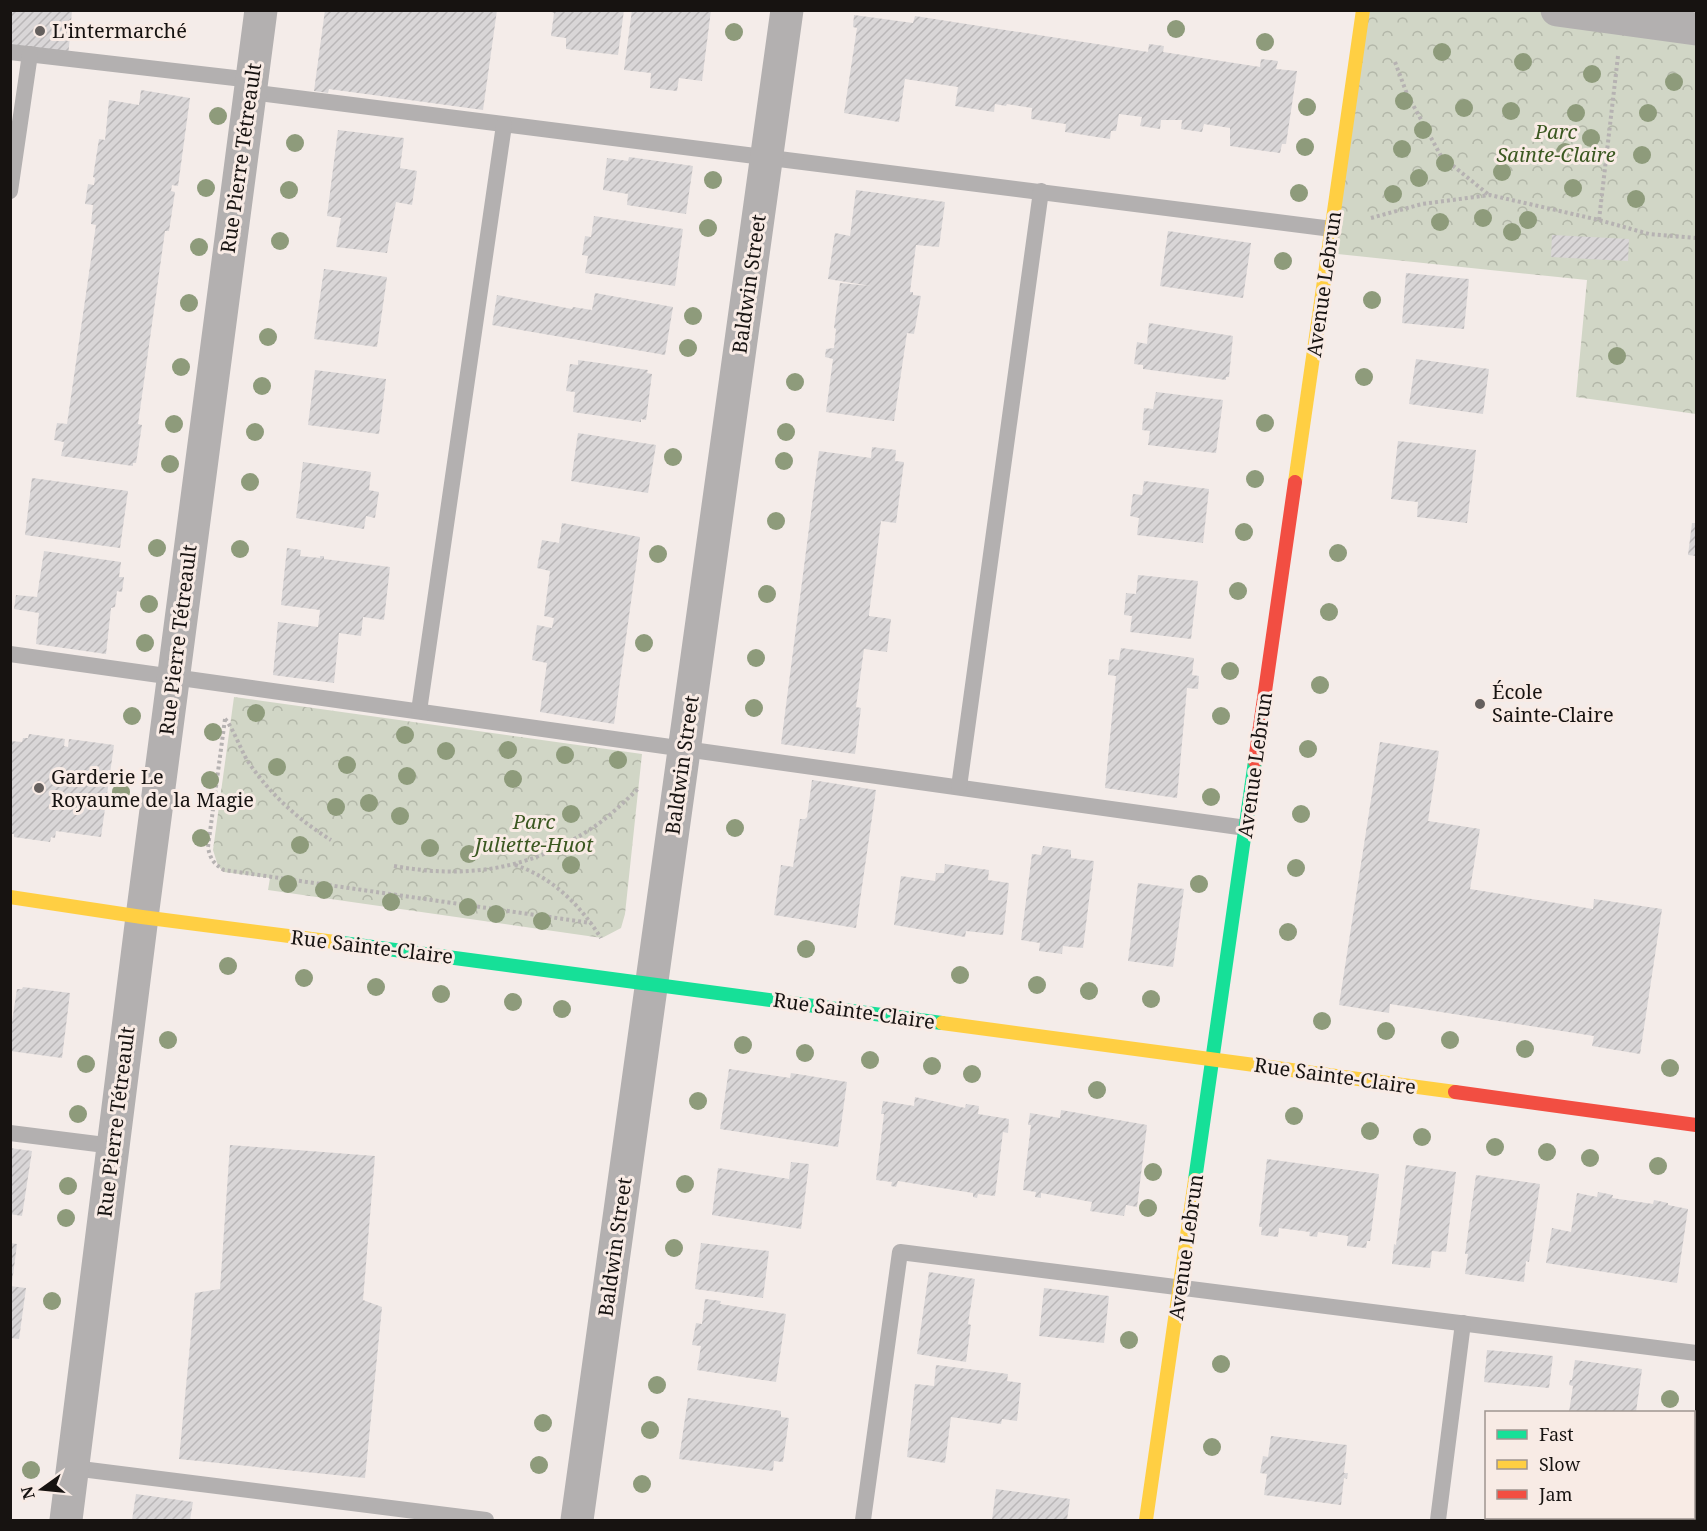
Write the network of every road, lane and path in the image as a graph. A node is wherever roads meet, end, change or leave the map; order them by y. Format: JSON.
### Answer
{"nodes":[{"id":1,"x":261,"y":10,"type":"edge"},
{"id":2,"x":787,"y":10,"type":"edge"},
{"id":3,"x":1363,"y":10,"type":"edge"},
{"id":4,"x":1557,"y":10,"type":"edge"},
{"id":5,"x":1623,"y":19,"type":"junction"},
{"id":6,"x":1696,"y":29,"type":"edge"},
{"id":7,"x":10,"y":52,"type":"edge"},
{"id":8,"x":30,"y":54,"type":"junction"},
{"id":9,"x":1393,"y":55,"type":"dead end"},
{"id":10,"x":251,"y":86,"type":"junction"},
{"id":11,"x":504,"y":125,"type":"junction"},
{"id":12,"x":766,"y":156,"type":"junction"},
{"id":13,"x":10,"y":191,"type":"edge"},
{"id":14,"x":1041,"y":191,"type":"junction"},
{"id":15,"x":1490,"y":195,"type":"junction"},
{"id":16,"x":1599,"y":219,"type":"junction"},
{"id":17,"x":1332,"y":229,"type":"junction"},
{"id":18,"x":1696,"y":238,"type":"edge"},
{"id":19,"x":10,"y":654,"type":"edge"},
{"id":20,"x":173,"y":677,"type":"junction"},
{"id":21,"x":419,"y":711,"type":"junction"},
{"id":22,"x":225,"y":719,"type":"junction"},
{"id":23,"x":684,"y":748,"type":"junction"},
{"id":24,"x":959,"y":787,"type":"junction"},
{"id":25,"x":1246,"y":828,"type":"junction"},
{"id":26,"x":332,"y":840,"type":"dead end"},
{"id":27,"x":514,"y":865,"type":"junction"},
{"id":28,"x":394,"y":866,"type":"dead end"},
{"id":29,"x":10,"y":897,"type":"edge"},
{"id":30,"x":142,"y":917,"type":"junction"},
{"id":31,"x":591,"y":923,"type":"junction"},
{"id":32,"x":640,"y":982,"type":"junction"},
{"id":33,"x":1213,"y":1059,"type":"junction"},
{"id":34,"x":1696,"y":1125,"type":"edge"},
{"id":35,"x":10,"y":1133,"type":"edge"},
{"id":36,"x":113,"y":1146,"type":"junction"},
{"id":37,"x":1180,"y":1287,"type":"junction"},
{"id":38,"x":1463,"y":1323,"type":"junction"},
{"id":39,"x":1696,"y":1353,"type":"edge"},
{"id":40,"x":73,"y":1468,"type":"junction"},
{"id":41,"x":66,"y":1521,"type":"edge"},
{"id":42,"x":486,"y":1521,"type":"edge"},
{"id":43,"x":577,"y":1521,"type":"edge"},
{"id":44,"x":863,"y":1521,"type":"edge"},
{"id":45,"x":1146,"y":1521,"type":"edge"},
{"id":46,"x":1438,"y":1521,"type":"edge"}],
"edges":[{"from":1,"to":10,"type":"street","name":"Rue Pierre Tétreault"},
{"from":2,"to":12,"type":"street","name":"Baldwin Street"},
{"from":3,"to":17,"type":"street","name":"Avenue Lebrun"},
{"from":4,"to":5,"type":"street"},
{"from":5,"to":6,"type":"street"},
{"from":5,"to":16,"type":"path"},
{"from":7,"to":8,"type":"lane"},
{"from":8,"to":10,"type":"lane"},
{"from":8,"to":13,"type":"lane"},
{"from":9,"to":15,"type":"path"},
{"from":10,"to":11,"type":"lane"},
{"from":10,"to":20,"type":"street","name":"Rue Pierre Tétreault"},
{"from":11,"to":12,"type":"lane"},
{"from":11,"to":21,"type":"lane"},
{"from":12,"to":14,"type":"lane"},
{"from":12,"to":23,"type":"street","name":"Baldwin Street"},
{"from":14,"to":17,"type":"lane"},
{"from":14,"to":24,"type":"lane"},
{"from":15,"to":16,"type":"path"},
{"from":15,"to":17,"type":"path"},
{"from":16,"to":18,"type":"path"},
{"from":17,"to":25,"type":"street","name":"Avenue Lebrun"},
{"from":19,"to":20,"type":"lane"},
{"from":20,"to":21,"type":"lane"},
{"from":20,"to":22,"type":"path"},
{"from":20,"to":30,"type":"street","name":"Rue Pierre Tétreault"},
{"from":21,"to":23,"type":"lane"},
{"from":22,"to":26,"type":"path"},
{"from":22,"to":31,"type":"path"},
{"from":23,"to":24,"type":"lane"},
{"from":23,"to":27,"type":"path"},
{"from":23,"to":32,"type":"street","name":"Baldwin Street"},
{"from":24,"to":25,"type":"lane"},
{"from":25,"to":33,"type":"street","name":"Avenue Lebrun"},
{"from":27,"to":28,"type":"path"},
{"from":27,"to":31,"type":"path"},
{"from":29,"to":30,"type":"street","name":"Rue Sainte-Claire"},
{"from":30,"to":32,"type":"street","name":"Rue Sainte-Claire"},
{"from":30,"to":36,"type":"street","name":"Rue Pierre Tétreault"},
{"from":31,"to":32,"type":"path"},
{"from":32,"to":33,"type":"street","name":"Rue Sainte-Claire"},
{"from":32,"to":43,"type":"street","name":"Baldwin Street"},
{"from":33,"to":34,"type":"street","name":"Rue Sainte-Claire"},
{"from":33,"to":37,"type":"street","name":"Avenue Lebrun"},
{"from":35,"to":36,"type":"lane"},
{"from":36,"to":40,"type":"street","name":"Rue Pierre Tétreault"},
{"from":37,"to":38,"type":"lane"},
{"from":37,"to":44,"type":"lane"},
{"from":37,"to":45,"type":"street","name":"Avenue Lebrun"},
{"from":38,"to":39,"type":"lane"},
{"from":38,"to":46,"type":"lane"},
{"from":40,"to":41,"type":"street","name":"Rue Pierre Tétreault"},
{"from":40,"to":42,"type":"lane"}]}
